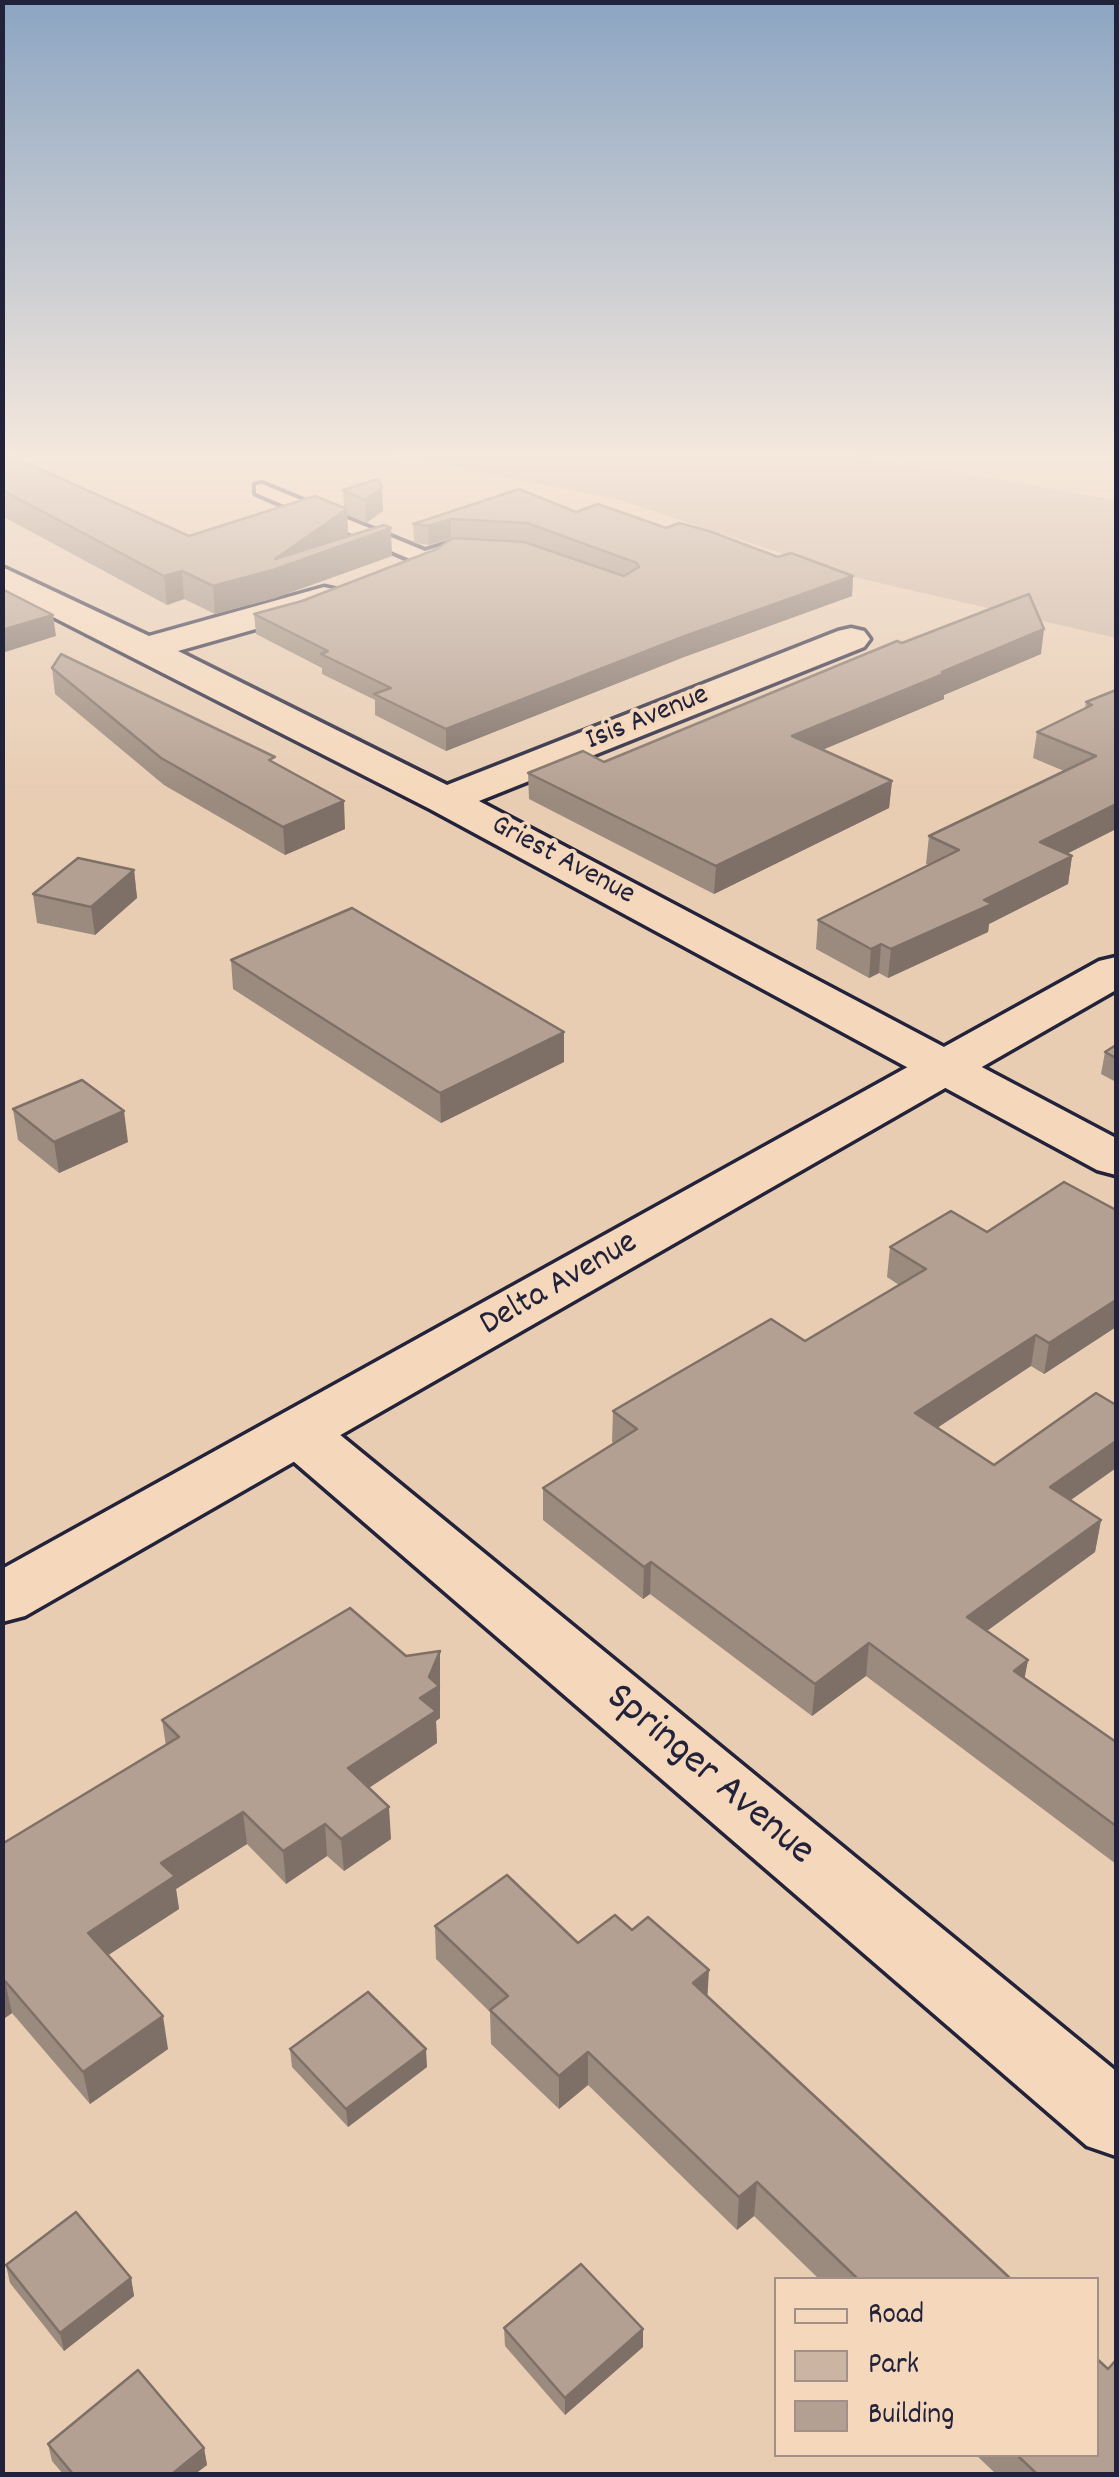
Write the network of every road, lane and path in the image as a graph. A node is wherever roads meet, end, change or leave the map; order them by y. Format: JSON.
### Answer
{"nodes":[{"id":1,"x":403,"y":567,"type":"edge"},
{"id":2,"x":7,"y":583,"type":"edge"},
{"id":3,"x":851,"y":639,"type":"dead end"},
{"id":4,"x":144,"y":649,"type":"junction"},
{"id":5,"x":445,"y":800,"type":"junction"},
{"id":6,"x":1116,"y":971,"type":"edge"},
{"id":7,"x":947,"y":1066,"type":"junction"},
{"id":8,"x":1116,"y":1159,"type":"edge"},
{"id":9,"x":300,"y":1434,"type":"junction"},
{"id":10,"x":2,"y":1599,"type":"edge"},
{"id":11,"x":1116,"y":2120,"type":"edge"}],
"edges":[{"from":1,"to":4,"type":"street"},
{"from":2,"to":4,"type":"street","name":"Griest Avenue"},
{"from":3,"to":5,"type":"street","name":"Isis Avenue"},
{"from":4,"to":5,"type":"street","name":"Griest Avenue"},
{"from":5,"to":7,"type":"street","name":"Griest Avenue"},
{"from":6,"to":7,"type":"street","name":"Delta Avenue"},
{"from":7,"to":8,"type":"street","name":"Griest Avenue"},
{"from":7,"to":9,"type":"street","name":"Delta Avenue"},
{"from":9,"to":10,"type":"street","name":"Delta Avenue"},
{"from":9,"to":11,"type":"street","name":"Springer Avenue"}]}
